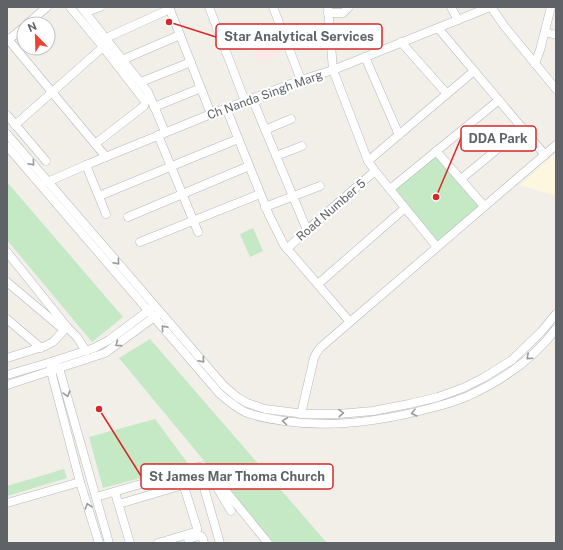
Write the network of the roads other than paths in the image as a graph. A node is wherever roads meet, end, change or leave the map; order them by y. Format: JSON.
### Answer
{"nodes":[{"id":1,"x":47,"y":7,"type":"edge"},
{"id":2,"x":70,"y":7,"type":"edge"},
{"id":3,"x":100,"y":7,"type":"edge"},
{"id":4,"x":209,"y":7,"type":"edge"},
{"id":5,"x":273,"y":7,"type":"edge"},
{"id":6,"x":349,"y":7,"type":"edge"},
{"id":7,"x":451,"y":7,"type":"edge"},
{"id":8,"x":490,"y":7,"type":"edge"},
{"id":9,"x":551,"y":7,"type":"edge"},
{"id":10,"x":170,"y":8,"type":"edge"},
{"id":11,"x":84,"y":10,"type":"edge"},
{"id":12,"x":328,"y":10,"type":"edge"},
{"id":13,"x":36,"y":16,"type":"edge"},
{"id":14,"x":458,"y":20,"type":"junction"},
{"id":15,"x":438,"y":28,"type":"junction"},
{"id":16,"x":545,"y":32,"type":"junction"},
{"id":17,"x":16,"y":34,"type":"edge"},
{"id":18,"x":180,"y":35,"type":"junction"},
{"id":19,"x":556,"y":35,"type":"edge"},
{"id":20,"x":106,"y":38,"type":"junction"},
{"id":21,"x":8,"y":40,"type":"edge"},
{"id":22,"x":401,"y":42,"type":"junction"},
{"id":23,"x":104,"y":47,"type":"junction"},
{"id":24,"x":365,"y":57,"type":"junction"},
{"id":25,"x":122,"y":60,"type":"junction"},
{"id":26,"x":191,"y":62,"type":"junction"},
{"id":27,"x":535,"y":64,"type":"junction"},
{"id":28,"x":332,"y":70,"type":"junction"},
{"id":29,"x":474,"y":71,"type":"junction"},
{"id":30,"x":301,"y":80,"type":"junction"},
{"id":31,"x":141,"y":82,"type":"junction"},
{"id":32,"x":201,"y":88,"type":"junction"},
{"id":33,"x":556,"y":89,"type":"edge"},
{"id":34,"x":52,"y":92,"type":"junction"},
{"id":35,"x":447,"y":94,"type":"junction"},
{"id":36,"x":249,"y":100,"type":"junction"},
{"id":37,"x":499,"y":100,"type":"junction"},
{"id":38,"x":154,"y":107,"type":"junction"},
{"id":39,"x":226,"y":108,"type":"junction"},
{"id":40,"x":211,"y":114,"type":"junction"},
{"id":41,"x":7,"y":115,"type":"edge"},
{"id":42,"x":291,"y":119,"type":"dead end"},
{"id":43,"x":15,"y":125,"type":"junction"},
{"id":44,"x":522,"y":128,"type":"junction"},
{"id":45,"x":265,"y":130,"type":"junction"},
{"id":46,"x":7,"y":134,"type":"edge"},
{"id":47,"x":162,"y":134,"type":"junction"},
{"id":48,"x":399,"y":135,"type":"junction"},
{"id":49,"x":238,"y":139,"type":"junction"},
{"id":50,"x":95,"y":144,"type":"junction"},
{"id":51,"x":556,"y":145,"type":"edge"},
{"id":52,"x":7,"y":146,"type":"edge"},
{"id":53,"x":302,"y":146,"type":"dead end"},
{"id":54,"x":436,"y":151,"type":"junction"},
{"id":55,"x":545,"y":154,"type":"junction"},
{"id":56,"x":276,"y":156,"type":"junction"},
{"id":57,"x":106,"y":157,"type":"junction"},
{"id":58,"x":46,"y":161,"type":"dead end"},
{"id":59,"x":368,"y":161,"type":"junction"},
{"id":60,"x":86,"y":165,"type":"junction"},
{"id":61,"x":171,"y":166,"type":"junction"},
{"id":62,"x":249,"y":166,"type":"junction"},
{"id":63,"x":375,"y":171,"type":"junction"},
{"id":64,"x":461,"y":179,"type":"junction"},
{"id":65,"x":44,"y":184,"type":"junction"},
{"id":66,"x":320,"y":186,"type":"dead end"},
{"id":67,"x":390,"y":189,"type":"junction"},
{"id":68,"x":183,"y":194,"type":"junction"},
{"id":69,"x":260,"y":194,"type":"junction"},
{"id":70,"x":99,"y":196,"type":"junction"},
{"id":71,"x":292,"y":196,"type":"junction"},
{"id":72,"x":484,"y":206,"type":"junction"},
{"id":73,"x":265,"y":207,"type":"junction"},
{"id":74,"x":405,"y":208,"type":"junction"},
{"id":75,"x":106,"y":214,"type":"dead end"},
{"id":76,"x":128,"y":217,"type":"dead end"},
{"id":77,"x":193,"y":221,"type":"junction"},
{"id":78,"x":307,"y":230,"type":"junction"},
{"id":79,"x":198,"y":232,"type":"dead end"},
{"id":80,"x":140,"y":242,"type":"dead end"},
{"id":81,"x":437,"y":247,"type":"junction"},
{"id":82,"x":287,"y":249,"type":"junction"},
{"id":83,"x":7,"y":252,"type":"edge"},
{"id":84,"x":7,"y":282,"type":"edge"},
{"id":85,"x":318,"y":284,"type":"junction"},
{"id":86,"x":155,"y":311,"type":"junction"},
{"id":87,"x":556,"y":314,"type":"edge"},
{"id":88,"x":7,"y":319,"type":"edge"},
{"id":89,"x":350,"y":322,"type":"junction"},
{"id":90,"x":66,"y":328,"type":"junction"},
{"id":91,"x":556,"y":329,"type":"edge"},
{"id":92,"x":42,"y":348,"type":"junction"},
{"id":93,"x":86,"y":351,"type":"junction"},
{"id":94,"x":7,"y":358,"type":"edge"},
{"id":95,"x":51,"y":362,"type":"junction"},
{"id":96,"x":59,"y":368,"type":"junction"},
{"id":97,"x":51,"y":371,"type":"junction"},
{"id":98,"x":7,"y":375,"type":"edge"},
{"id":99,"x":7,"y":385,"type":"edge"},
{"id":100,"x":301,"y":414,"type":"junction"},
{"id":101,"x":318,"y":414,"type":"junction"},
{"id":102,"x":318,"y":423,"type":"junction"},
{"id":103,"x":197,"y":471,"type":"junction"},
{"id":104,"x":182,"y":481,"type":"junction"},
{"id":105,"x":80,"y":482,"type":"junction"},
{"id":106,"x":96,"y":499,"type":"junction"},
{"id":107,"x":117,"y":500,"type":"junction"},
{"id":108,"x":7,"y":503,"type":"edge"},
{"id":109,"x":232,"y":511,"type":"dead end"},
{"id":110,"x":212,"y":533,"type":"junction"},
{"id":111,"x":203,"y":540,"type":"edge"},
{"id":112,"x":99,"y":543,"type":"edge"},
{"id":113,"x":109,"y":543,"type":"edge"},
{"id":114,"x":130,"y":543,"type":"edge"},
{"id":115,"x":158,"y":543,"type":"edge"},
{"id":116,"x":176,"y":543,"type":"edge"},
{"id":117,"x":215,"y":543,"type":"edge"},
{"id":118,"x":220,"y":543,"type":"edge"},
{"id":119,"x":268,"y":543,"type":"edge"}],
"edges":[{"from":1,"to":13,"type":"street"},
{"from":2,"to":23,"type":"street"},
{"from":3,"to":11,"type":"street"},
{"from":4,"to":36,"type":"street"},
{"from":5,"to":30,"type":"street"},
{"from":6,"to":12,"type":"street"},
{"from":7,"to":14,"type":"street"},
{"from":8,"to":14,"type":"street","name":"Ch Nanda Singh Marg"},
{"from":8,"to":27,"type":"street"},
{"from":9,"to":16,"type":"street"},
{"from":10,"to":18,"type":"street"},
{"from":10,"to":20,"type":"street"},
{"from":11,"to":20,"type":"street"},
{"from":12,"to":28,"type":"street"},
{"from":14,"to":15,"type":"street","name":"Ch Nanda Singh Marg"},
{"from":15,"to":22,"type":"street","name":"Ch Nanda Singh Marg"},
{"from":15,"to":29,"type":"street"},
{"from":16,"to":19,"type":"street"},
{"from":16,"to":27,"type":"street"},
{"from":17,"to":21,"type":"street"},
{"from":18,"to":25,"type":"street"},
{"from":18,"to":26,"type":"street"},
{"from":20,"to":25,"type":"street"},
{"from":21,"to":34,"type":"street"},
{"from":22,"to":24,"type":"street","name":"Ch Nanda Singh Marg"},
{"from":22,"to":35,"type":"street"},
{"from":23,"to":34,"type":"street"},
{"from":23,"to":50,"type":"street"},
{"from":24,"to":28,"type":"street","name":"Ch Nanda Singh Marg"},
{"from":24,"to":48,"type":"street"},
{"from":25,"to":31,"type":"street"},
{"from":26,"to":31,"type":"street"},
{"from":26,"to":32,"type":"street"},
{"from":27,"to":33,"type":"street"},
{"from":28,"to":30,"type":"street","name":"Ch Nanda Singh Marg"},
{"from":28,"to":59,"type":"street"},
{"from":29,"to":35,"type":"street"},
{"from":29,"to":37,"type":"street"},
{"from":30,"to":36,"type":"street","name":"Ch Nanda Singh Marg"},
{"from":31,"to":38,"type":"street"},
{"from":32,"to":38,"type":"street"},
{"from":32,"to":40,"type":"street"},
{"from":34,"to":43,"type":"street"},
{"from":34,"to":50,"type":"street"},
{"from":35,"to":48,"type":"street"},
{"from":36,"to":39,"type":"street","name":"Ch Nanda Singh Marg"},
{"from":36,"to":45,"type":"street"},
{"from":37,"to":44,"type":"street"},
{"from":37,"to":54,"type":"street"},
{"from":38,"to":47,"type":"street"},
{"from":39,"to":40,"type":"street","name":"Ch Nanda Singh Marg"},
{"from":39,"to":49,"type":"street"},
{"from":40,"to":47,"type":"street","name":"Ch Nanda Singh Marg"},
{"from":41,"to":43,"type":"street"},
{"from":42,"to":45,"type":"street"},
{"from":43,"to":58,"type":"street"},
{"from":44,"to":55,"type":"street"},
{"from":44,"to":64,"type":"street"},
{"from":45,"to":56,"type":"street"},
{"from":46,"to":65,"type":"street","one_way":true},
{"from":47,"to":57,"type":"street","name":"Ch Nanda Singh Marg"},
{"from":47,"to":61,"type":"street"},
{"from":48,"to":59,"type":"street"},
{"from":49,"to":61,"type":"street"},
{"from":49,"to":62,"type":"street"},
{"from":50,"to":57,"type":"street"},
{"from":51,"to":55,"type":"street"},
{"from":52,"to":65,"type":"street"},
{"from":53,"to":56,"type":"street"},
{"from":54,"to":64,"type":"street"},
{"from":54,"to":67,"type":"street"},
{"from":55,"to":72,"type":"street"},
{"from":56,"to":71,"type":"street"},
{"from":57,"to":60,"type":"street","name":"Ch Nanda Singh Marg"},
{"from":59,"to":63,"type":"street"},
{"from":60,"to":65,"type":"street","name":"Ch Nanda Singh Marg"},
{"from":60,"to":70,"type":"street"},
{"from":61,"to":68,"type":"street"},
{"from":61,"to":70,"type":"street"},
{"from":62,"to":68,"type":"street"},
{"from":62,"to":69,"type":"street"},
{"from":63,"to":67,"type":"street"},
{"from":63,"to":78,"type":"street","name":"Road Number 5"},
{"from":64,"to":72,"type":"street"},
{"from":65,"to":86,"type":"street"},
{"from":66,"to":71,"type":"street"},
{"from":67,"to":74,"type":"street"},
{"from":68,"to":76,"type":"street"},
{"from":68,"to":77,"type":"street"},
{"from":69,"to":73,"type":"street"},
{"from":69,"to":77,"type":"street"},
{"from":70,"to":75,"type":"street"},
{"from":71,"to":73,"type":"street"},
{"from":71,"to":78,"type":"street"},
{"from":72,"to":81,"type":"street"},
{"from":73,"to":82,"type":"street"},
{"from":74,"to":81,"type":"street"},
{"from":74,"to":85,"type":"street"},
{"from":77,"to":79,"type":"street"},
{"from":77,"to":80,"type":"street"},
{"from":78,"to":82,"type":"street","name":"Road Number 5"},
{"from":81,"to":89,"type":"street"},
{"from":82,"to":85,"type":"street","name":"Road Number 5"},
{"from":83,"to":90,"type":"street"},
{"from":84,"to":90,"type":"street"},
{"from":85,"to":89,"type":"street","name":"Road Number 5"},
{"from":86,"to":93,"type":"street"},
{"from":86,"to":96,"type":"street","one_way":true},
{"from":86,"to":100,"type":"street","one_way":true},
{"from":102,"to":86,"type":"street","one_way":true},
{"from":101,"to":87,"type":"street","one_way":true},
{"from":88,"to":92,"type":"street"},
{"from":89,"to":100,"type":"street"},
{"from":90,"to":92,"type":"street"},
{"from":90,"to":93,"type":"street"},
{"from":91,"to":102,"type":"street","one_way":true},
{"from":92,"to":94,"type":"street"},
{"from":93,"to":95,"type":"street"},
{"from":95,"to":96,"type":"street"},
{"from":95,"to":97,"type":"street"},
{"from":95,"to":98,"type":"street"},
{"from":96,"to":97,"type":"street"},
{"from":96,"to":106,"type":"street","one_way":true},
{"from":97,"to":99,"type":"street"},
{"from":97,"to":105,"type":"street"},
{"from":100,"to":101,"type":"street"},
{"from":101,"to":102,"type":"street"},
{"from":103,"to":104,"type":"street"},
{"from":103,"to":106,"type":"street"},
{"from":103,"to":109,"type":"street"},
{"from":103,"to":110,"type":"street"},
{"from":103,"to":118,"type":"street"},
{"from":103,"to":119,"type":"street"},
{"from":104,"to":107,"type":"street"},
{"from":104,"to":115,"type":"street"},
{"from":105,"to":108,"type":"street"},
{"from":112,"to":105,"type":"street","one_way":true},
{"from":106,"to":107,"type":"street"},
{"from":106,"to":113,"type":"street"},
{"from":107,"to":114,"type":"street"},
{"from":110,"to":111,"type":"street"},
{"from":110,"to":117,"type":"street"},
{"from":111,"to":116,"type":"street"}]}
